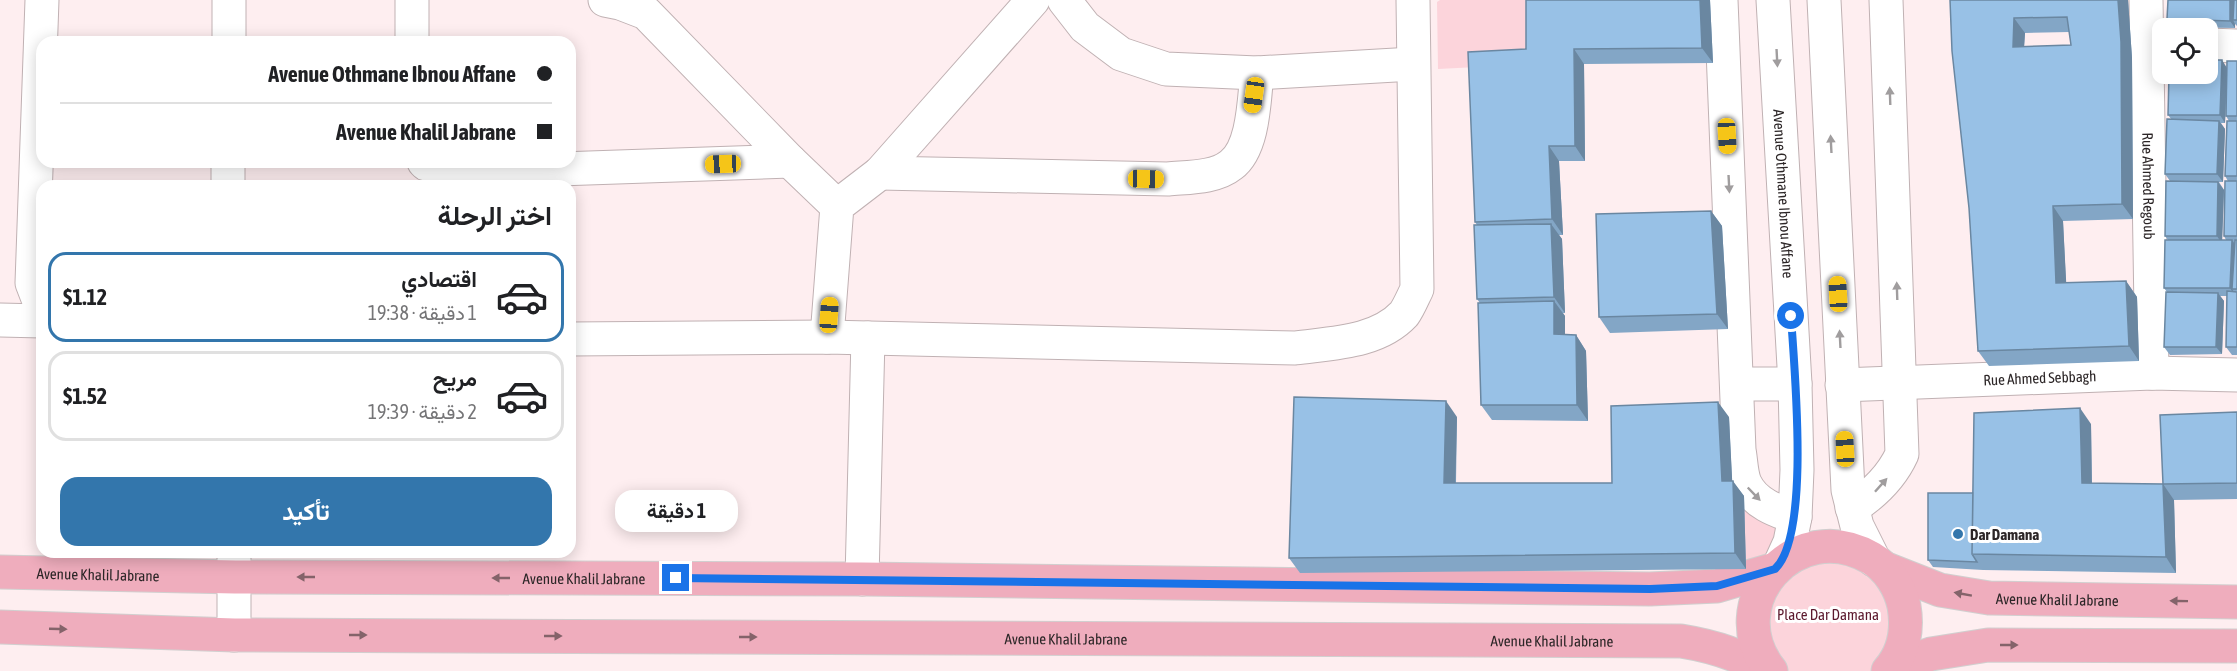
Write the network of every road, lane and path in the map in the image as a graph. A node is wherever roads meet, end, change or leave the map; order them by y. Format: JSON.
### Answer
{"nodes":[{"id":1,"x":42,"y":0,"type":"edge"},
{"id":2,"x":229,"y":0,"type":"edge"},
{"id":3,"x":412,"y":0,"type":"edge"},
{"id":4,"x":605,"y":0,"type":"edge"},
{"id":5,"x":1033,"y":0,"type":"edge"},
{"id":6,"x":1064,"y":0,"type":"edge"},
{"id":7,"x":1413,"y":0,"type":"edge"},
{"id":8,"x":1721,"y":0,"type":"edge"},
{"id":9,"x":1773,"y":0,"type":"edge"},
{"id":10,"x":1824,"y":0,"type":"edge"},
{"id":11,"x":1886,"y":0,"type":"edge"},
{"id":12,"x":2146,"y":0,"type":"edge"},
{"id":13,"x":2152,"y":29,"type":"edge"},
{"id":14,"x":41,"y":36,"type":"edge"},
{"id":15,"x":229,"y":36,"type":"edge"},
{"id":16,"x":412,"y":36,"type":"edge"},
{"id":17,"x":2218,"y":45,"type":"edge"},
{"id":18,"x":2237,"y":46,"type":"edge"},
{"id":19,"x":1413,"y":64,"type":"junction"},
{"id":20,"x":1257,"y":73,"type":"junction"},
{"id":21,"x":2155,"y":84,"type":"edge"},
{"id":22,"x":790,"y":161,"type":"junction"},
{"id":23,"x":36,"y":168,"type":"edge"},
{"id":24,"x":440,"y":168,"type":"edge"},
{"id":25,"x":880,"y":173,"type":"junction"},
{"id":26,"x":837,"y":206,"type":"junction"},
{"id":27,"x":36,"y":293,"type":"edge"},
{"id":28,"x":0,"y":321,"type":"edge"},
{"id":29,"x":36,"y":321,"type":"edge"},
{"id":30,"x":828,"y":337,"type":"junction"},
{"id":31,"x":868,"y":338,"type":"junction"},
{"id":32,"x":576,"y":339,"type":"edge"},
{"id":33,"x":2152,"y":373,"type":"junction"},
{"id":34,"x":2237,"y":375,"type":"edge"},
{"id":35,"x":1738,"y":384,"type":"junction"},
{"id":36,"x":1795,"y":384,"type":"junction"},
{"id":37,"x":1900,"y":384,"type":"junction"},
{"id":38,"x":1842,"y":385,"type":"junction"},
{"id":39,"x":1852,"y":508,"type":"junction"},
{"id":40,"x":1795,"y":517,"type":"junction"},
{"id":41,"x":234,"y":564,"type":"edge"},
{"id":42,"x":1879,"y":564,"type":"junction"},
{"id":43,"x":1778,"y":566,"type":"junction"},
{"id":44,"x":0,"y":572,"type":"edge"},
{"id":45,"x":862,"y":579,"type":"junction"},
{"id":46,"x":2237,"y":602,"type":"edge"},
{"id":47,"x":0,"y":627,"type":"edge"},
{"id":48,"x":234,"y":635,"type":"junction"},
{"id":49,"x":2237,"y":646,"type":"edge"},
{"id":50,"x":1889,"y":669,"type":"edge"},
{"id":51,"x":1766,"y":671,"type":"edge"},
{"id":52,"x":1771,"y":671,"type":"edge"}],
"edges":[{"from":1,"to":14,"type":"street"},
{"from":2,"to":15,"type":"street"},
{"from":3,"to":16,"type":"street"},
{"from":4,"to":22,"type":"street"},
{"from":5,"to":25,"type":"street"},
{"from":6,"to":20,"type":"street"},
{"from":7,"to":19,"type":"street"},
{"from":8,"to":35,"type":"street","one_way":true},
{"from":9,"to":36,"type":"street","name":"Avenue Othmane Ibnou Affane","one_way":true},
{"from":38,"to":10,"type":"street","one_way":true},
{"from":37,"to":11,"type":"street","one_way":true},
{"from":12,"to":13,"type":"street","name":"Rue Ahmed Regoub"},
{"from":17,"to":18,"type":"street"},
{"from":19,"to":20,"type":"street"},
{"from":19,"to":31,"type":"street"},
{"from":20,"to":25,"type":"street"},
{"from":21,"to":33,"type":"street","name":"Rue Ahmed Regoub"},
{"from":22,"to":24,"type":"street"},
{"from":22,"to":26,"type":"street"},
{"from":23,"to":27,"type":"street"},
{"from":25,"to":26,"type":"street"},
{"from":26,"to":30,"type":"street"},
{"from":28,"to":29,"type":"street"},
{"from":30,"to":31,"type":"street"},
{"from":30,"to":32,"type":"street"},
{"from":31,"to":45,"type":"street"},
{"from":33,"to":34,"type":"street","name":"Rue Ahmed Sebbagh"},
{"from":33,"to":37,"type":"street","name":"Rue Ahmed Sebbagh"},
{"from":35,"to":36,"type":"street"},
{"from":35,"to":40,"type":"street","one_way":true},
{"from":36,"to":40,"type":"street","name":"Avenue Othmane Ibnou Affane"},
{"from":37,"to":38,"type":"street","name":"Rue Ahmed Sebbagh"},
{"from":39,"to":37,"type":"street","one_way":true},
{"from":38,"to":39,"type":"street"},
{"from":39,"to":42,"type":"street"},
{"from":40,"to":43,"type":"street","name":"Avenue Othmane Ibnou Affane"},
{"from":41,"to":44,"type":"main road","name":"Avenue Khalil Jabrane"},
{"from":45,"to":41,"type":"main road","name":"Avenue Khalil Jabrane","one_way":true},
{"from":41,"to":48,"type":"street"},
{"from":42,"to":43,"type":"main road","name":"Avenue Khalil Jabrane"},
{"from":46,"to":42,"type":"main road","name":"Avenue Khalil Jabrane","one_way":true},
{"from":42,"to":50,"type":"main road"},
{"from":43,"to":45,"type":"main road","name":"Avenue Khalil Jabrane"},
{"from":43,"to":52,"type":"main road"},
{"from":47,"to":48,"type":"main road","name":"Avenue Khalil Jabrane","one_way":true},
{"from":48,"to":51,"type":"main road","name":"Avenue Khalil Jabrane","one_way":true},
{"from":50,"to":49,"type":"main road","one_way":true}]}
